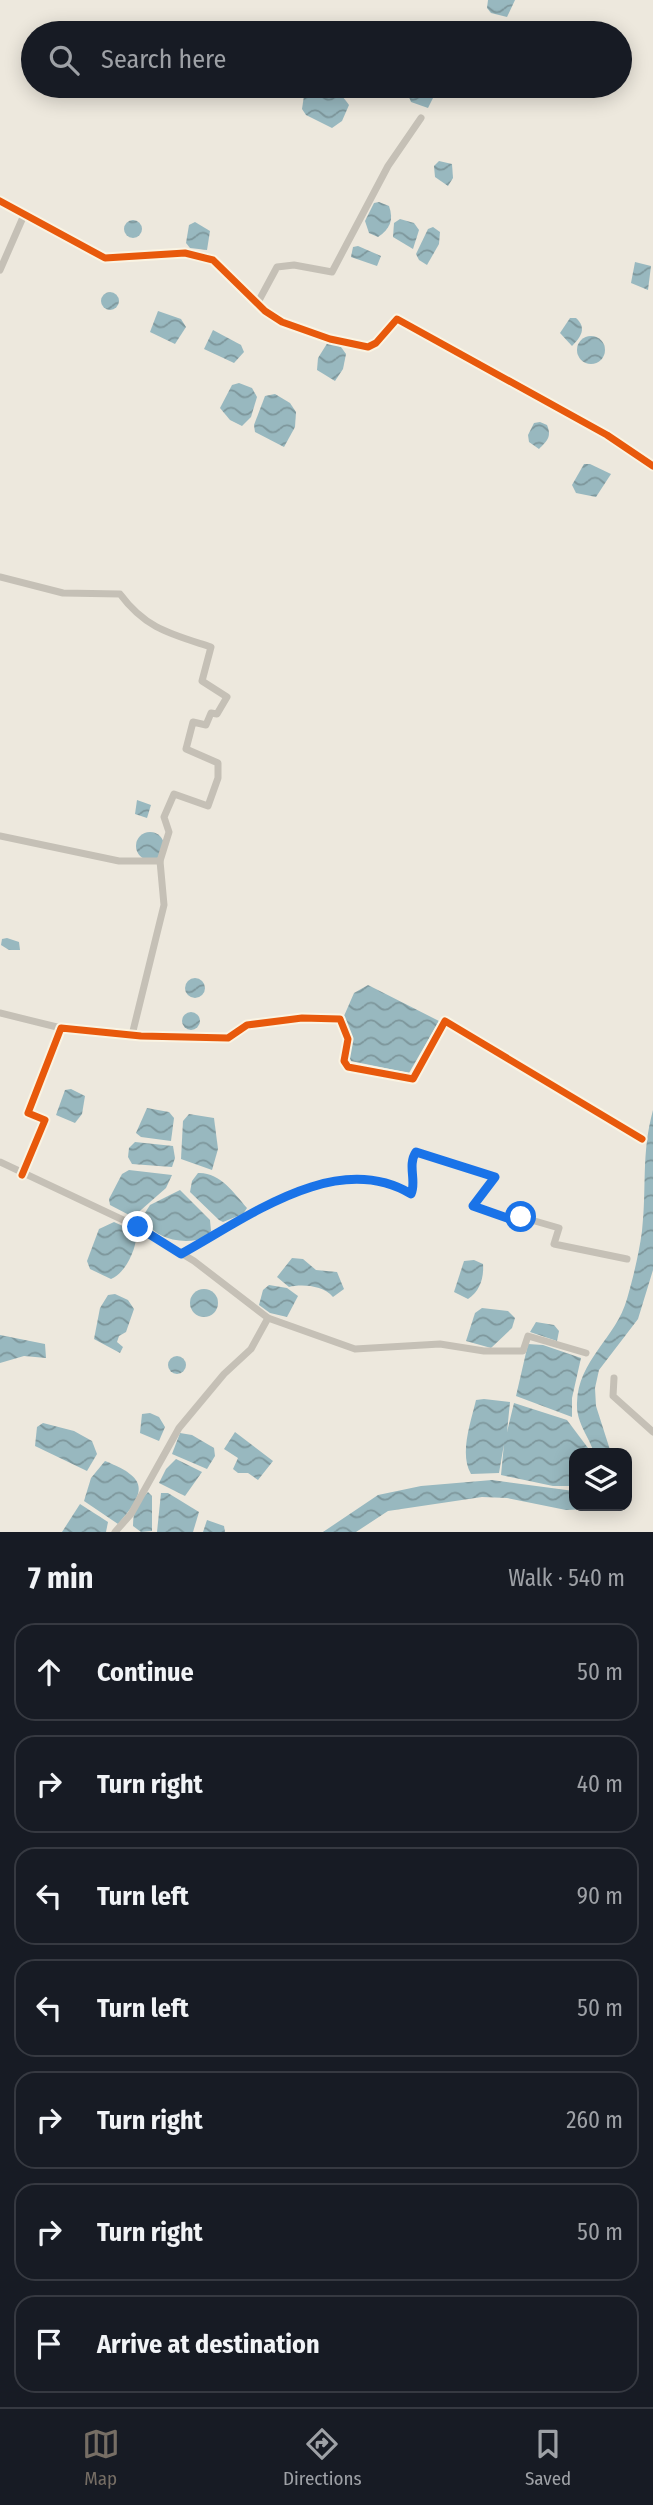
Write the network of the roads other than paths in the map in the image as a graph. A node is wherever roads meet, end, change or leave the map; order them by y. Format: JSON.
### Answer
{"nodes":[{"id":1,"x":421,"y":118,"type":"dead end"},
{"id":2,"x":0,"y":201,"type":"edge"},
{"id":3,"x":24,"y":215,"type":"junction"},
{"id":4,"x":0,"y":270,"type":"edge"},
{"id":5,"x":257,"y":304,"type":"junction"},
{"id":6,"x":653,"y":466,"type":"edge"},
{"id":7,"x":0,"y":577,"type":"edge"},
{"id":8,"x":0,"y":836,"type":"edge"},
{"id":9,"x":160,"y":861,"type":"junction"},
{"id":10,"x":0,"y":1013,"type":"edge"},
{"id":11,"x":61,"y":1028,"type":"junction"},
{"id":12,"x":132,"y":1035,"type":"junction"},
{"id":13,"x":642,"y":1139,"type":"dead end"},
{"id":14,"x":0,"y":1162,"type":"edge"},
{"id":15,"x":22,"y":1175,"type":"junction"},
{"id":16,"x":181,"y":1254,"type":"junction"},
{"id":17,"x":627,"y":1259,"type":"dead end"},
{"id":18,"x":268,"y":1318,"type":"junction"},
{"id":19,"x":586,"y":1353,"type":"dead end"},
{"id":20,"x":614,"y":1378,"type":"dead end"},
{"id":21,"x":653,"y":1432,"type":"edge"},
{"id":22,"x":115,"y":1532,"type":"edge"}],
"edges":[{"from":1,"to":5,"type":"street"},
{"from":2,"to":3,"type":"street"},
{"from":3,"to":4,"type":"street"},
{"from":3,"to":5,"type":"street"},
{"from":5,"to":6,"type":"street"},
{"from":7,"to":9,"type":"street"},
{"from":8,"to":9,"type":"street"},
{"from":9,"to":12,"type":"street"},
{"from":10,"to":11,"type":"street"},
{"from":11,"to":12,"type":"street"},
{"from":11,"to":15,"type":"street"},
{"from":12,"to":13,"type":"street"},
{"from":14,"to":15,"type":"street"},
{"from":15,"to":16,"type":"street"},
{"from":16,"to":17,"type":"street"},
{"from":16,"to":18,"type":"street"},
{"from":18,"to":19,"type":"street"},
{"from":18,"to":22,"type":"street"},
{"from":20,"to":21,"type":"street"}]}
